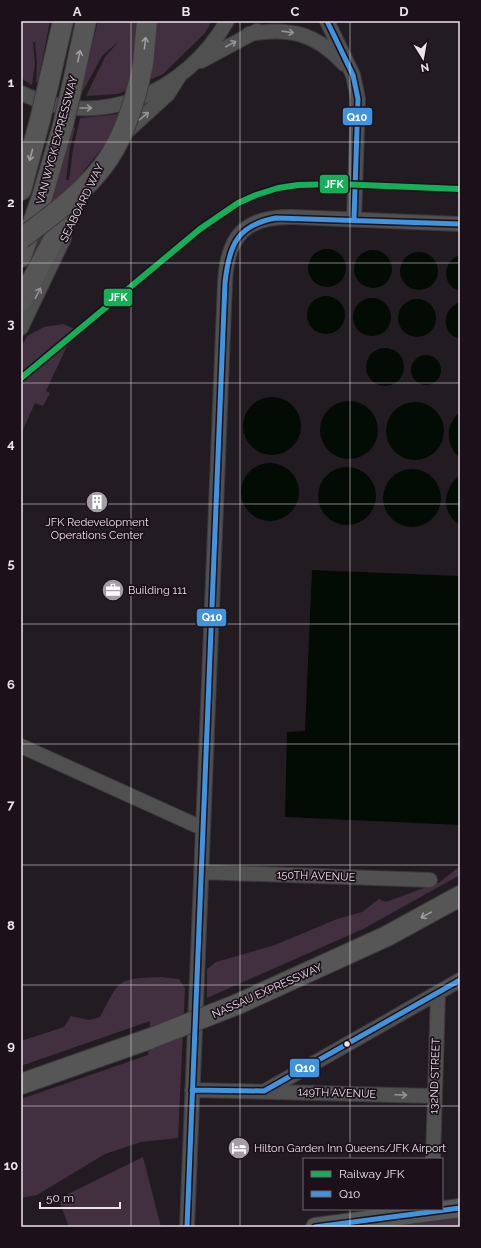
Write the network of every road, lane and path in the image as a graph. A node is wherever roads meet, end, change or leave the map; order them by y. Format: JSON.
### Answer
{"nodes":[{"id":1,"x":63,"y":21,"type":"edge"},
{"id":2,"x":86,"y":21,"type":"edge"},
{"id":3,"x":147,"y":21,"type":"edge"},
{"id":4,"x":227,"y":21,"type":"edge"},
{"id":5,"x":276,"y":21,"type":"edge"},
{"id":6,"x":328,"y":21,"type":"edge"},
{"id":7,"x":249,"y":34,"type":"junction"},
{"id":8,"x":185,"y":72,"type":"junction"},
{"id":9,"x":353,"y":75,"type":"junction"},
{"id":10,"x":21,"y":93,"type":"edge"},
{"id":11,"x":106,"y":154,"type":"junction"},
{"id":12,"x":21,"y":190,"type":"edge"},
{"id":13,"x":354,"y":220,"type":"junction"},
{"id":14,"x":460,"y":224,"type":"edge"},
{"id":15,"x":21,"y":239,"type":"edge"},
{"id":16,"x":21,"y":257,"type":"edge"},
{"id":17,"x":21,"y":301,"type":"edge"},
{"id":18,"x":21,"y":328,"type":"edge"},
{"id":19,"x":21,"y":746,"type":"edge"},
{"id":20,"x":202,"y":828,"type":"junction"},
{"id":21,"x":201,"y":872,"type":"junction"},
{"id":22,"x":430,"y":880,"type":"dead end"},
{"id":23,"x":460,"y":896,"type":"edge"},
{"id":24,"x":460,"y":980,"type":"edge"},
{"id":25,"x":438,"y":994,"type":"junction"},
{"id":26,"x":112,"y":1053,"type":"junction"},
{"id":27,"x":21,"y":1075,"type":"edge"},
{"id":28,"x":21,"y":1084,"type":"edge"},
{"id":29,"x":192,"y":1090,"type":"junction"},
{"id":30,"x":264,"y":1091,"type":"junction"},
{"id":31,"x":434,"y":1096,"type":"junction"},
{"id":32,"x":433,"y":1158,"type":"edge"},
{"id":33,"x":460,"y":1208,"type":"edge"},
{"id":34,"x":443,"y":1209,"type":"edge"},
{"id":35,"x":432,"y":1210,"type":"edge"},
{"id":36,"x":187,"y":1227,"type":"edge"},
{"id":37,"x":315,"y":1227,"type":"edge"}],
"edges":[{"from":1,"to":12,"type":"highway","name":"VAN WYCK EXPRESSWAY","one_way":true,"bridge":true},
{"from":16,"to":2,"type":"highway","name":"VAN WYCK EXPRESSWAY","one_way":true,"bridge":true},
{"from":15,"to":3,"type":"highway","one_way":true,"bridge":true},
{"from":4,"to":8,"type":"street"},
{"from":5,"to":7,"type":"street"},
{"from":6,"to":9,"type":"street"},
{"from":8,"to":7,"type":"street","one_way":true},
{"from":7,"to":9,"type":"street","one_way":true},
{"from":10,"to":8,"type":"street","one_way":true},
{"from":11,"to":8,"type":"street","name":"SEABOARD WAY","one_way":true},
{"from":9,"to":13,"type":"street"},
{"from":11,"to":17,"type":"highway"},
{"from":18,"to":11,"type":"street","name":"SEABOARD WAY","one_way":true},
{"from":13,"to":14,"type":"street"},
{"from":13,"to":20,"type":"street"},
{"from":19,"to":20,"type":"street"},
{"from":20,"to":21,"type":"street"},
{"from":21,"to":22,"type":"street","name":"150TH AVENUE"},
{"from":21,"to":29,"type":"street"},
{"from":23,"to":26,"type":"highway","name":"NASSAU EXPRESSWAY","one_way":true,"bridge":true},
{"from":24,"to":25,"type":"street"},
{"from":25,"to":30,"type":"street"},
{"from":25,"to":31,"type":"street","name":"132ND STREET"},
{"from":26,"to":27,"type":"highway"},
{"from":26,"to":28,"type":"highway","name":"NASSAU EXPRESSWAY"},
{"from":29,"to":30,"type":"street","name":"149TH AVENUE"},
{"from":29,"to":36,"type":"street"},
{"from":30,"to":31,"type":"street","name":"149TH AVENUE","one_way":true},
{"from":31,"to":32,"type":"street","name":"132ND STREET"},
{"from":33,"to":34,"type":"main road"},
{"from":35,"to":37,"type":"main road"}]}
